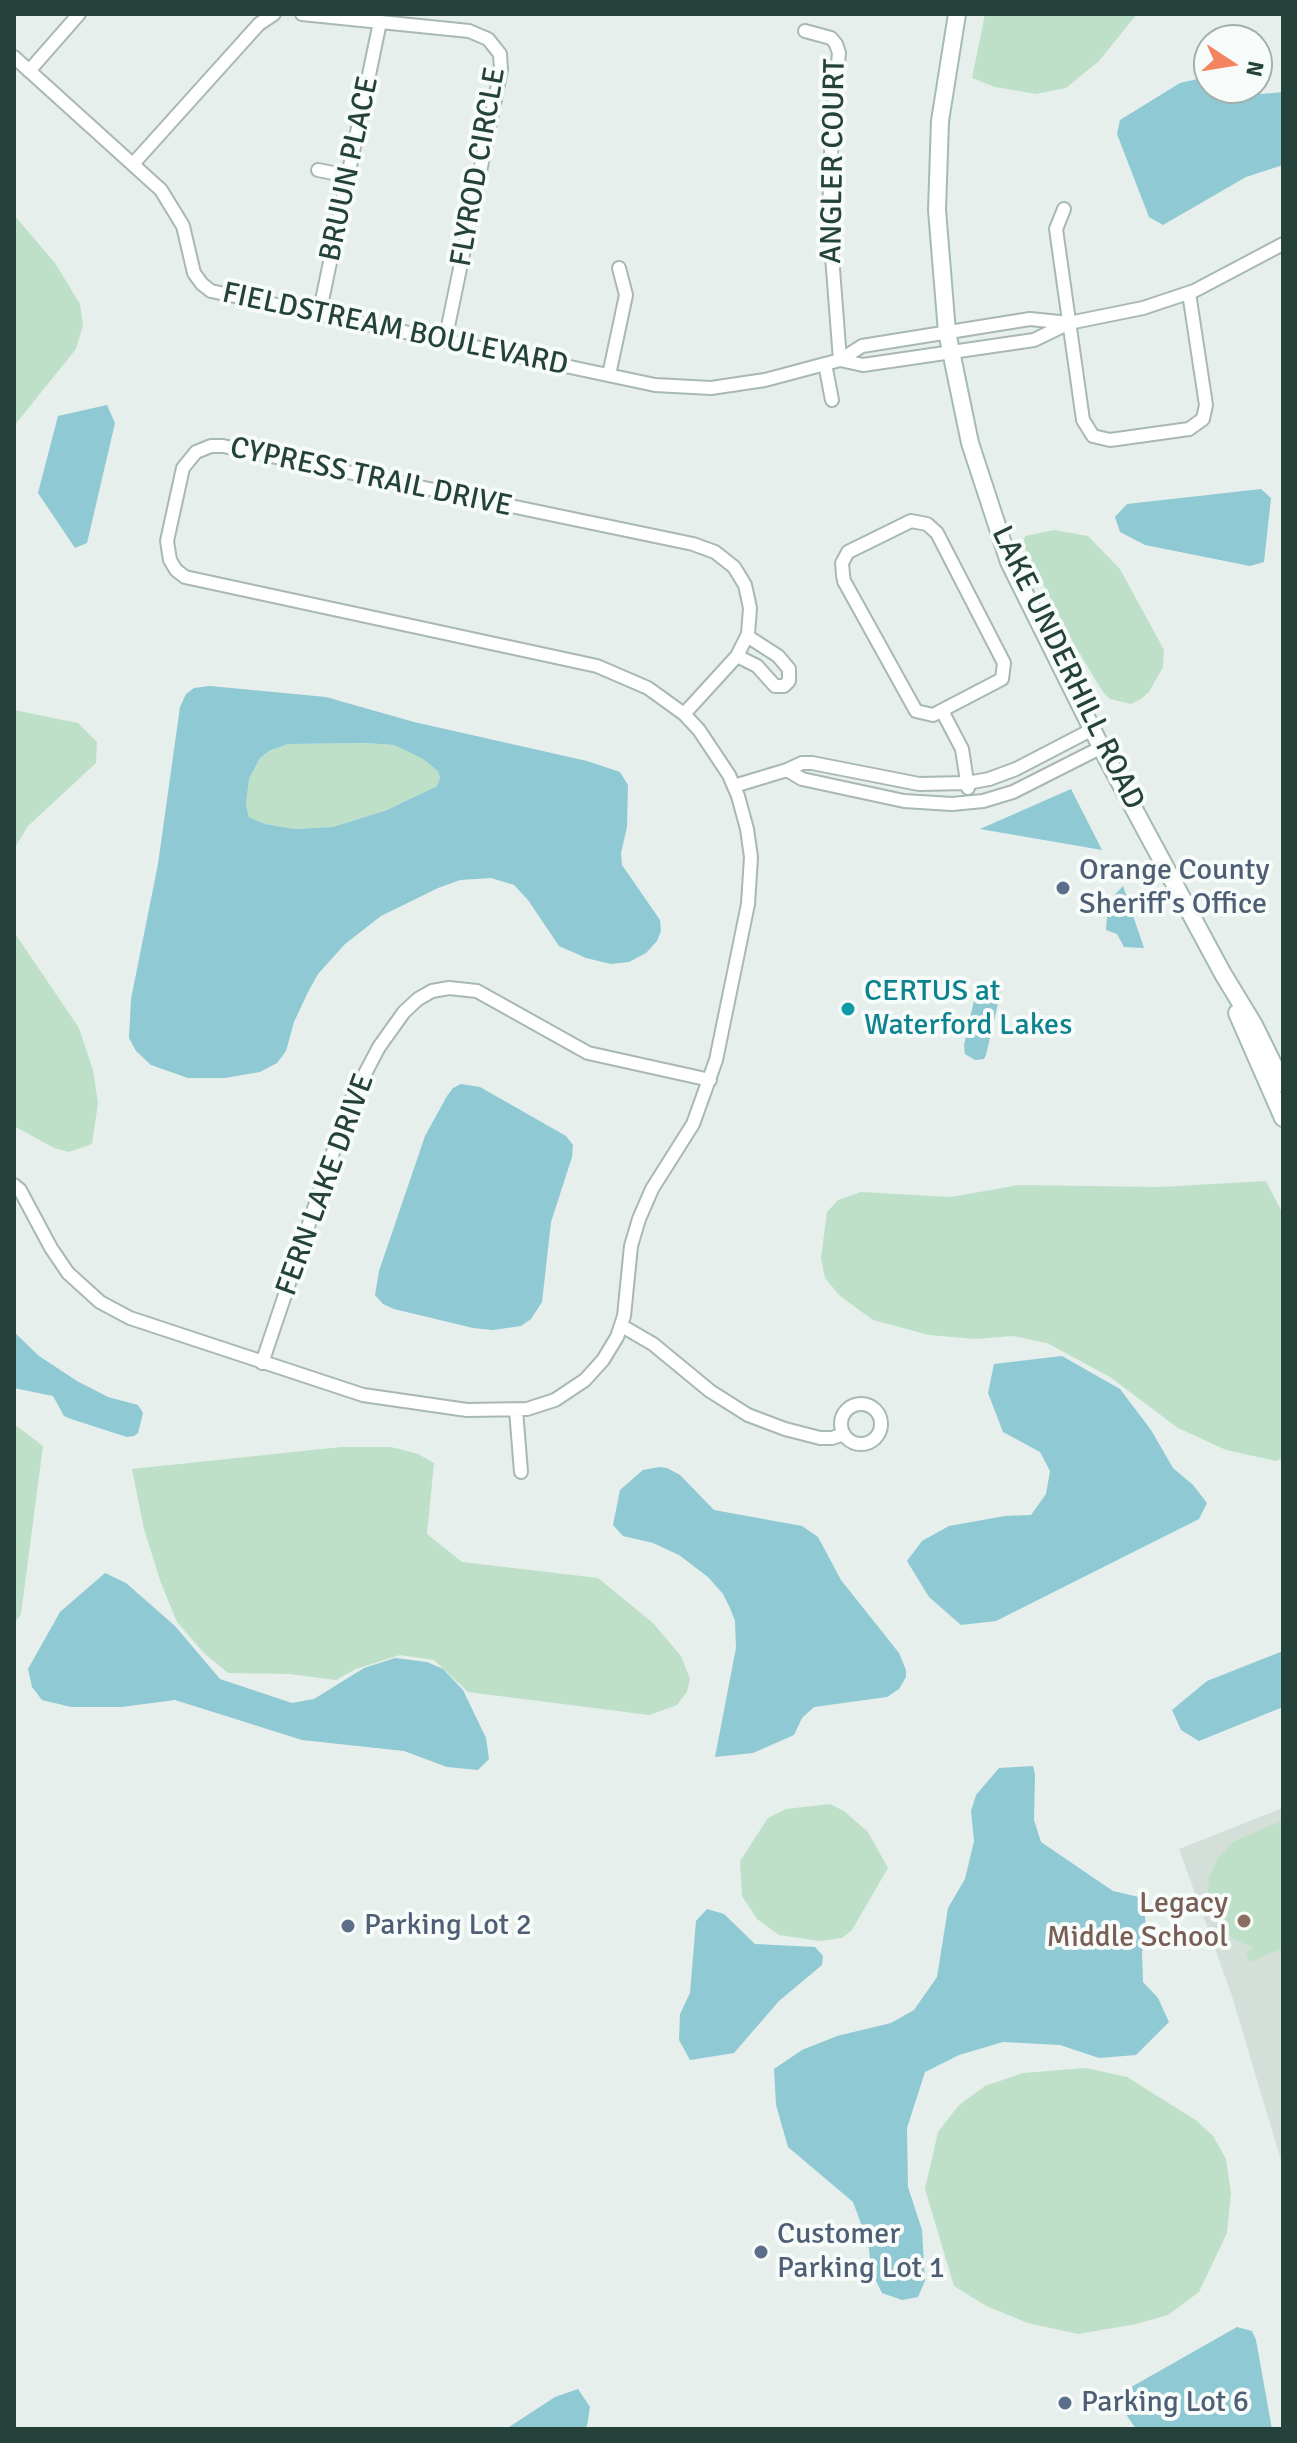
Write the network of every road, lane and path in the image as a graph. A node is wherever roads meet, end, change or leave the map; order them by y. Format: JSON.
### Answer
{"nodes":[{"id":1,"x":79,"y":14,"type":"edge"},
{"id":2,"x":274,"y":14,"type":"edge"},
{"id":3,"x":302,"y":14,"type":"edge"},
{"id":4,"x":957,"y":14,"type":"edge"},
{"id":5,"x":380,"y":22,"type":"junction"},
{"id":6,"x":805,"y":31,"type":"dead end"},
{"id":7,"x":14,"y":57,"type":"edge"},
{"id":8,"x":29,"y":71,"type":"junction"},
{"id":9,"x":133,"y":164,"type":"junction"},
{"id":10,"x":318,"y":170,"type":"dead end"},
{"id":11,"x":348,"y":176,"type":"junction"},
{"id":12,"x":1064,"y":209,"type":"dead end"},
{"id":13,"x":1283,"y":244,"type":"edge"},
{"id":14,"x":619,"y":268,"type":"dead end"},
{"id":15,"x":1189,"y":293,"type":"junction"},
{"id":16,"x":319,"y":315,"type":"junction"},
{"id":17,"x":1069,"y":323,"type":"junction"},
{"id":18,"x":947,"y":332,"type":"junction"},
{"id":19,"x":445,"y":341,"type":"junction"},
{"id":20,"x":950,"y":351,"type":"junction"},
{"id":21,"x":840,"y":360,"type":"junction"},
{"id":22,"x":825,"y":364,"type":"junction"},
{"id":23,"x":609,"y":375,"type":"junction"},
{"id":24,"x":832,"y":400,"type":"dead end"},
{"id":25,"x":747,"y":636,"type":"junction"},
{"id":26,"x":737,"y":656,"type":"junction"},
{"id":27,"x":942,"y":711,"type":"junction"},
{"id":28,"x":684,"y":714,"type":"junction"},
{"id":29,"x":1093,"y":729,"type":"junction"},
{"id":30,"x":1102,"y":747,"type":"junction"},
{"id":31,"x":787,"y":770,"type":"junction"},
{"id":32,"x":856,"y":771,"type":"junction"},
{"id":33,"x":967,"y":783,"type":"junction"},
{"id":34,"x":734,"y":786,"type":"junction"},
{"id":35,"x":852,"y":790,"type":"junction"},
{"id":36,"x":970,"y":803,"type":"junction"},
{"id":37,"x":1223,"y":974,"type":"junction"},
{"id":38,"x":710,"y":1080,"type":"junction"},
{"id":39,"x":1283,"y":1084,"type":"edge"},
{"id":40,"x":1283,"y":1118,"type":"edge"},
{"id":41,"x":14,"y":1185,"type":"edge"},
{"id":42,"x":622,"y":1326,"type":"junction"},
{"id":43,"x":262,"y":1363,"type":"junction"},
{"id":44,"x":516,"y":1410,"type":"junction"},
{"id":45,"x":844,"y":1434,"type":"dead end"},
{"id":46,"x":521,"y":1472,"type":"dead end"}],
"edges":[{"from":1,"to":8,"type":"street"},
{"from":2,"to":9,"type":"street"},
{"from":3,"to":5,"type":"street","name":"FLYROD CIRCLE"},
{"from":4,"to":18,"type":"street","name":"LAKE UNDERHILL ROAD"},
{"from":5,"to":11,"type":"street","name":"BRUUN PLACE"},
{"from":5,"to":19,"type":"street","name":"FLYROD CIRCLE"},
{"from":6,"to":21,"type":"street","name":"ANGLER COURT"},
{"from":7,"to":8,"type":"street","name":"FIELDSTREAM BOULEVARD"},
{"from":8,"to":9,"type":"street","name":"FIELDSTREAM BOULEVARD"},
{"from":9,"to":16,"type":"street","name":"FIELDSTREAM BOULEVARD"},
{"from":10,"to":11,"type":"street"},
{"from":11,"to":16,"type":"street","name":"BRUUN PLACE"},
{"from":12,"to":17,"type":"street"},
{"from":13,"to":15,"type":"street"},
{"from":14,"to":23,"type":"street"},
{"from":15,"to":17,"type":"street"},
{"from":15,"to":17,"type":"street"},
{"from":16,"to":19,"type":"street","name":"FIELDSTREAM BOULEVARD"},
{"from":17,"to":18,"type":"street","name":"FIELDSTREAM BOULEVARD"},
{"from":17,"to":20,"type":"street","name":"FIELDSTREAM BOULEVARD"},
{"from":18,"to":20,"type":"street","name":"LAKE UNDERHILL ROAD"},
{"from":18,"to":21,"type":"street","name":"FIELDSTREAM BOULEVARD"},
{"from":19,"to":23,"type":"street","name":"FIELDSTREAM BOULEVARD"},
{"from":20,"to":21,"type":"street","name":"FIELDSTREAM BOULEVARD"},
{"from":20,"to":29,"type":"street","name":"LAKE UNDERHILL ROAD"},
{"from":21,"to":22,"type":"street","name":"FIELDSTREAM BOULEVARD"},
{"from":22,"to":23,"type":"street","name":"FIELDSTREAM BOULEVARD"},
{"from":22,"to":24,"type":"street"},
{"from":25,"to":26,"type":"street","name":"CYPRESS TRAIL DRIVE"},
{"from":25,"to":26,"type":"street"},
{"from":25,"to":28,"type":"street","name":"CYPRESS TRAIL DRIVE"},
{"from":26,"to":28,"type":"street","name":"CYPRESS TRAIL DRIVE"},
{"from":27,"to":27,"type":"street"},
{"from":27,"to":33,"type":"street"},
{"from":28,"to":34,"type":"street","name":"CYPRESS TRAIL DRIVE"},
{"from":29,"to":30,"type":"street","name":"LAKE UNDERHILL ROAD"},
{"from":29,"to":33,"type":"street"},
{"from":30,"to":36,"type":"street"},
{"from":30,"to":37,"type":"street","name":"LAKE UNDERHILL ROAD"},
{"from":31,"to":32,"type":"street"},
{"from":31,"to":34,"type":"street"},
{"from":31,"to":35,"type":"street"},
{"from":32,"to":33,"type":"street"},
{"from":32,"to":35,"type":"street"},
{"from":33,"to":36,"type":"street"},
{"from":34,"to":38,"type":"street","name":"CYPRESS TRAIL DRIVE"},
{"from":35,"to":36,"type":"street"},
{"from":37,"to":39,"type":"street","name":"LAKE UNDERHILL ROAD"},
{"from":37,"to":40,"type":"street","name":"LAKE UNDERHILL ROAD"},
{"from":38,"to":42,"type":"street","name":"CYPRESS TRAIL DRIVE"},
{"from":38,"to":43,"type":"street","name":"FERN LAKE DRIVE"},
{"from":41,"to":43,"type":"street","name":"CYPRESS TRAIL DRIVE"},
{"from":42,"to":44,"type":"street","name":"CYPRESS TRAIL DRIVE"},
{"from":42,"to":45,"type":"street"},
{"from":43,"to":44,"type":"street","name":"CYPRESS TRAIL DRIVE"},
{"from":44,"to":46,"type":"street"}]}
